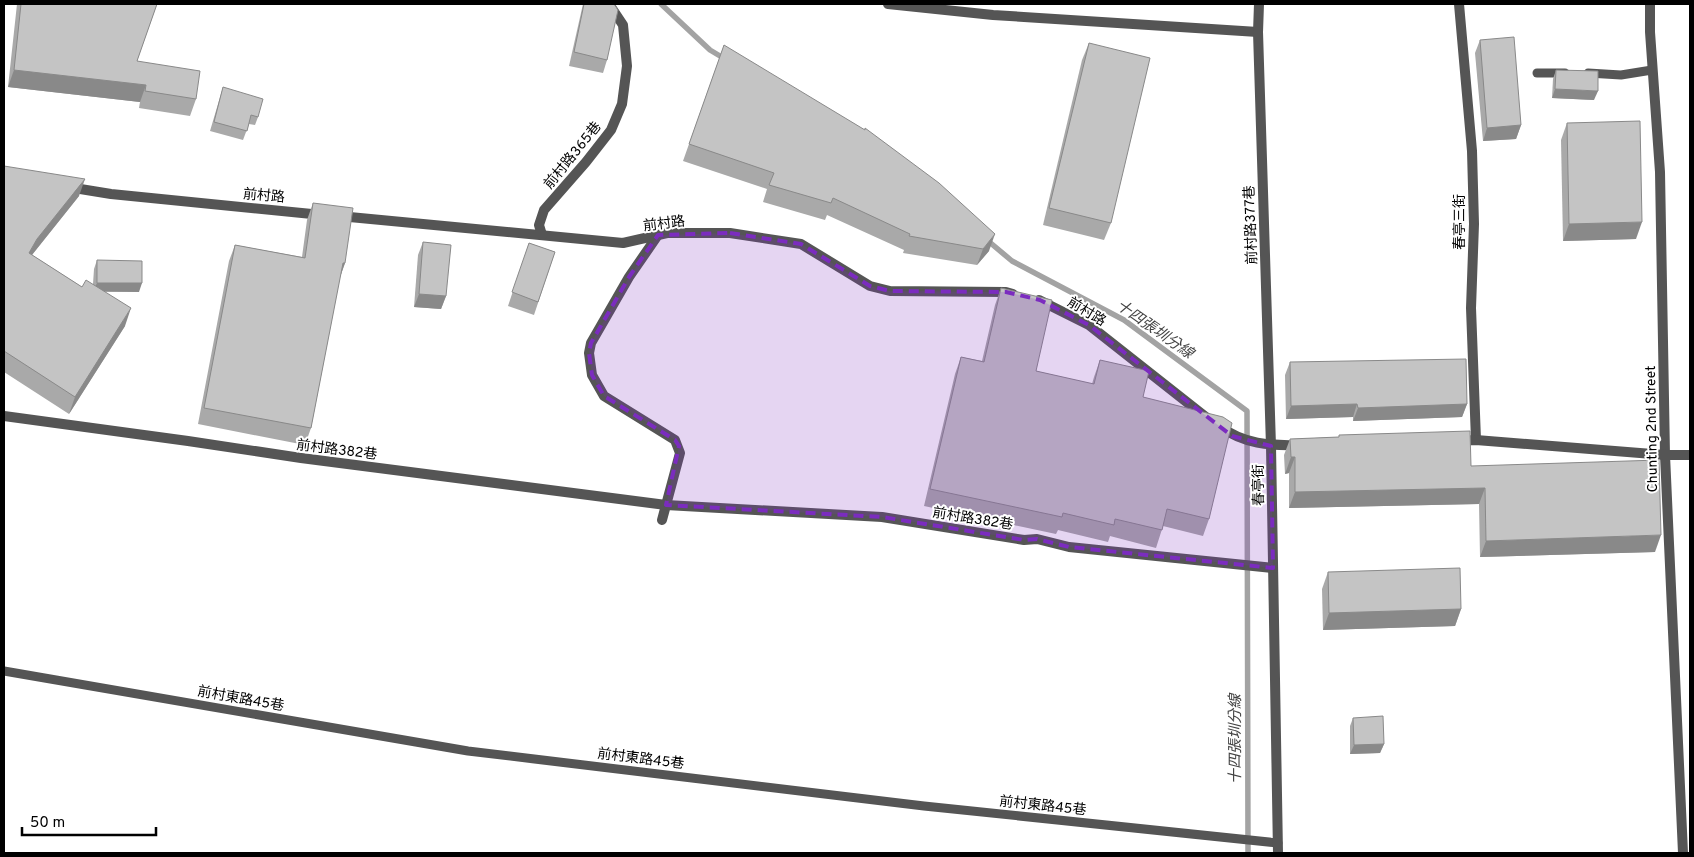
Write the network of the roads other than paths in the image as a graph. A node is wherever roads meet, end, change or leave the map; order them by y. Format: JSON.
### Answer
{"nodes":[{"id":1,"x":609,"y":4,"type":"edge"},
{"id":2,"x":888,"y":4,"type":"edge"},
{"id":3,"x":1259,"y":4,"type":"edge"},
{"id":4,"x":1459,"y":4,"type":"edge"},
{"id":5,"x":1650,"y":4,"type":"edge"},
{"id":6,"x":1258,"y":32,"type":"junction"},
{"id":7,"x":1652,"y":70,"type":"junction"},
{"id":8,"x":1536,"y":73,"type":"dead end"},
{"id":9,"x":62,"y":187,"type":"edge"},
{"id":10,"x":542,"y":235,"type":"junction"},
{"id":11,"x":658,"y":235,"type":"junction"},
{"id":12,"x":4,"y":416,"type":"edge"},
{"id":13,"x":1476,"y":440,"type":"junction"},
{"id":14,"x":1447,"y":441,"type":"edge"},
{"id":15,"x":1310,"y":445,"type":"edge"},
{"id":16,"x":1271,"y":446,"type":"junction"},
{"id":17,"x":1665,"y":455,"type":"junction"},
{"id":18,"x":1690,"y":455,"type":"edge"},
{"id":19,"x":666,"y":505,"type":"junction"},
{"id":20,"x":662,"y":520,"type":"dead end"},
{"id":21,"x":1273,"y":568,"type":"junction"},
{"id":22,"x":4,"y":671,"type":"edge"},
{"id":23,"x":1278,"y":848,"type":"edge"},
{"id":24,"x":1683,"y":853,"type":"edge"}],
"edges":[{"from":1,"to":10,"type":"street","name":"前村路365巷"},
{"from":2,"to":6,"type":"street"},
{"from":3,"to":6,"type":"street","name":"前村路377巷"},
{"from":4,"to":13,"type":"street","name":"春亭三街"},
{"from":5,"to":7,"type":"street","name":"Chunting 2nd Street"},
{"from":6,"to":16,"type":"street","name":"前村路377巷"},
{"from":7,"to":8,"type":"lane"},
{"from":7,"to":17,"type":"street","name":"Chunting 2nd Street"},
{"from":9,"to":10,"type":"street","name":"前村路"},
{"from":10,"to":11,"type":"street","name":"前村路"},
{"from":11,"to":16,"type":"street","name":"前村路"},
{"from":11,"to":19,"type":"street"},
{"from":12,"to":19,"type":"street","name":"前村路382巷"},
{"from":13,"to":14,"type":"street"},
{"from":13,"to":17,"type":"street"},
{"from":15,"to":16,"type":"street","name":"春亭街"},
{"from":16,"to":21,"type":"street","name":"春亭街"},
{"from":17,"to":18,"type":"street"},
{"from":17,"to":24,"type":"street","name":"Chunting 2nd Street"},
{"from":19,"to":20,"type":"street"},
{"from":19,"to":21,"type":"street","name":"前村路382巷"},
{"from":21,"to":23,"type":"street","name":"春亭街"},
{"from":22,"to":23,"type":"lane","name":"前村東路45巷"}]}
